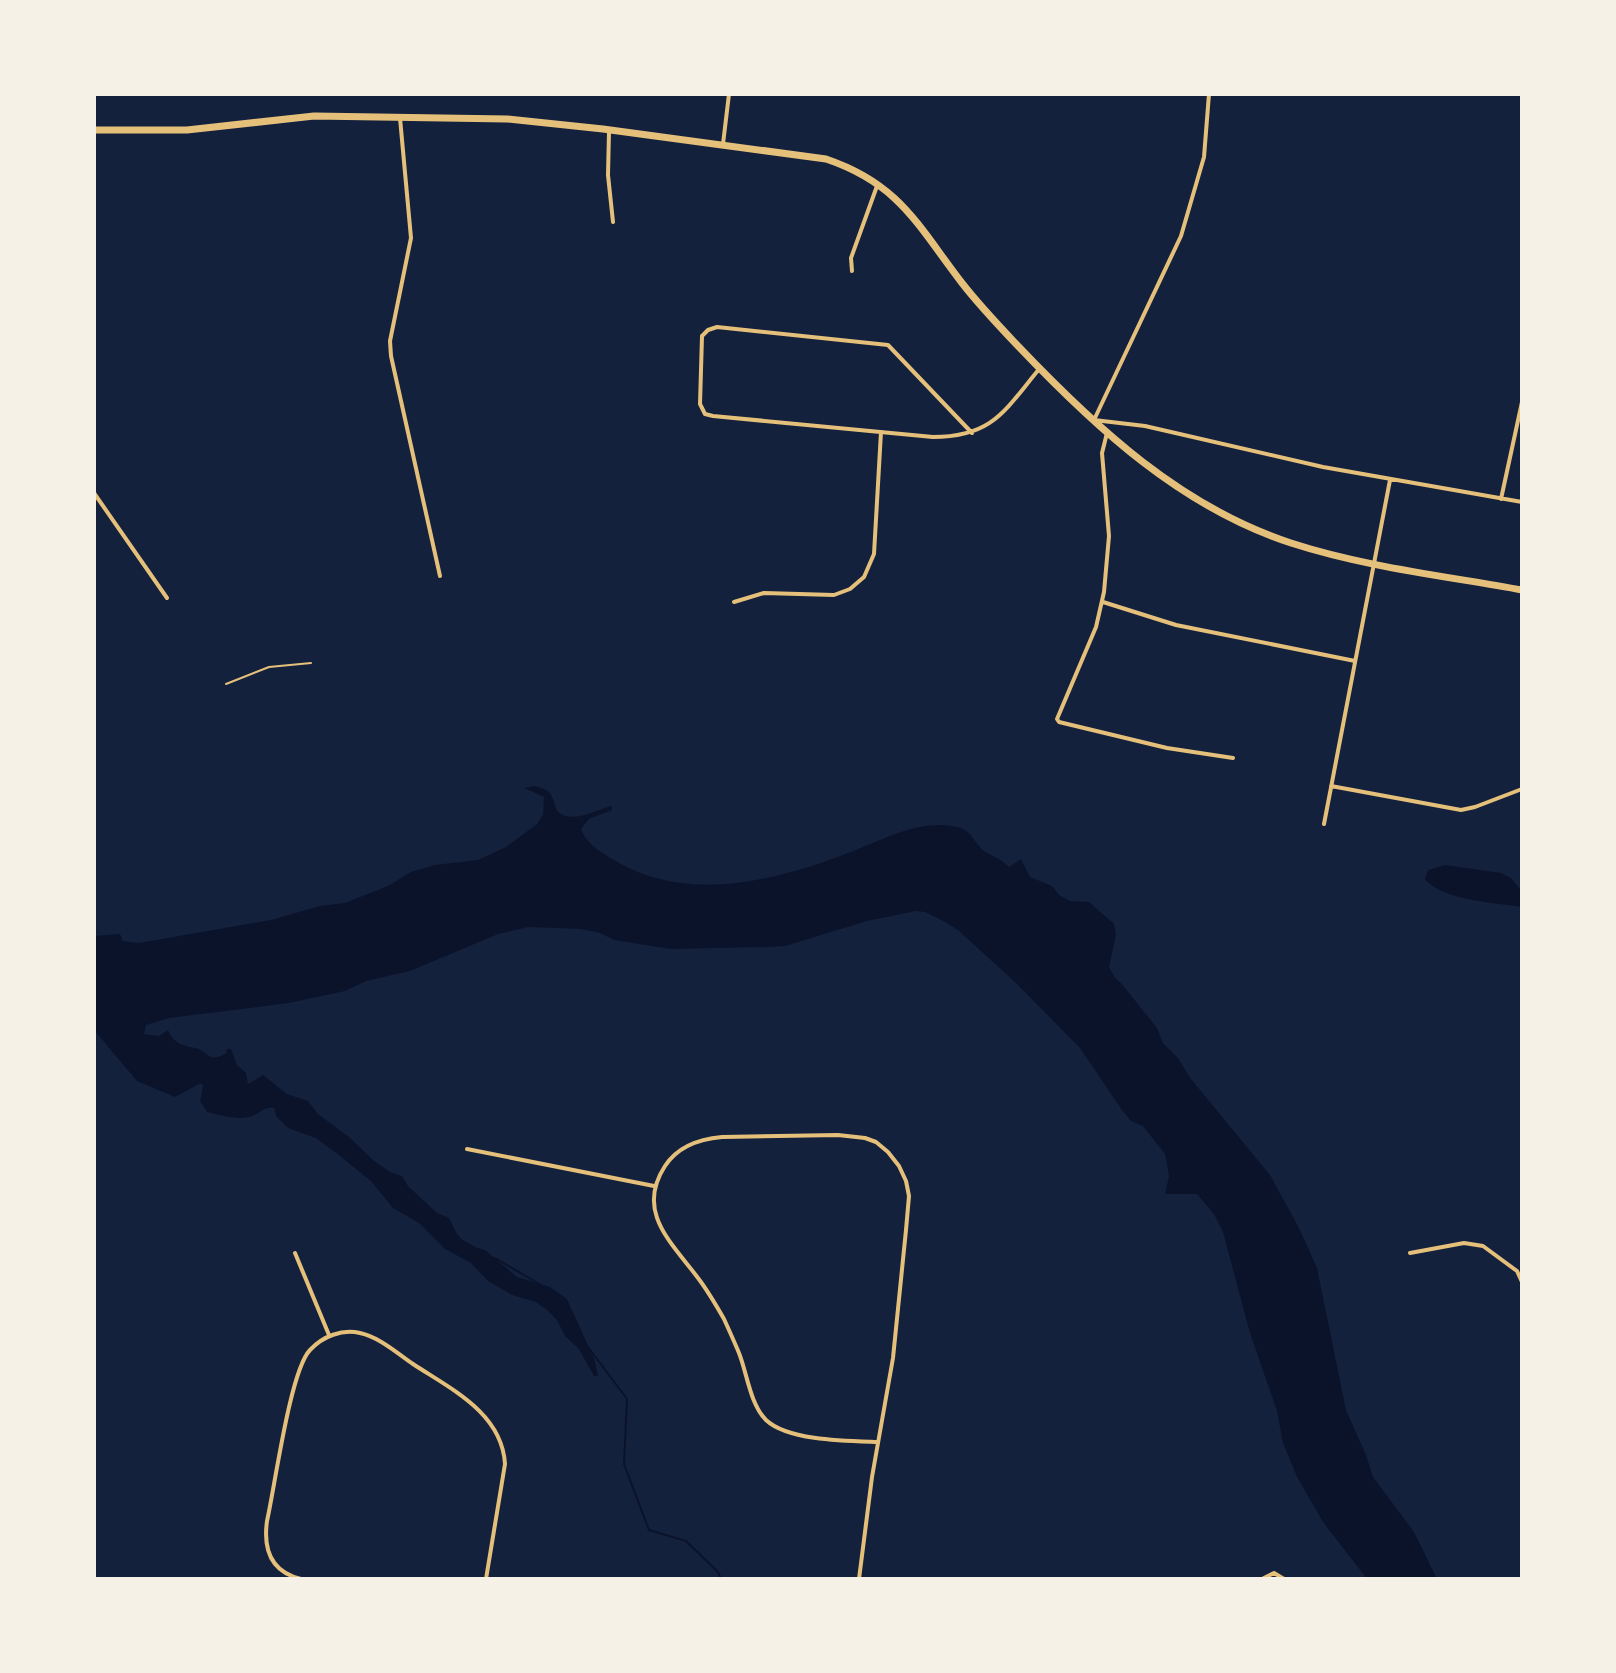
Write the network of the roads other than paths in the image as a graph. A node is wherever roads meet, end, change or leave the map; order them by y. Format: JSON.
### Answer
{"nodes":[{"id":1,"x":729,"y":94,"type":"edge"},
{"id":2,"x":1209,"y":94,"type":"edge"},
{"id":3,"x":400,"y":117,"type":"junction"},
{"id":4,"x":609,"y":129,"type":"junction"},
{"id":5,"x":94,"y":130,"type":"edge"},
{"id":6,"x":723,"y":144,"type":"junction"},
{"id":7,"x":878,"y":184,"type":"junction"},
{"id":8,"x":613,"y":222,"type":"dead end"},
{"id":9,"x":852,"y":271,"type":"dead end"},
{"id":10,"x":1040,"y":368,"type":"junction"},
{"id":11,"x":1522,"y":402,"type":"edge"},
{"id":12,"x":1094,"y":420,"type":"junction"},
{"id":13,"x":881,"y":432,"type":"junction"},
{"id":14,"x":1108,"y":432,"type":"junction"},
{"id":15,"x":972,"y":433,"type":"junction"},
{"id":16,"x":1390,"y":480,"type":"junction"},
{"id":17,"x":94,"y":493,"type":"edge"},
{"id":18,"x":1501,"y":499,"type":"junction"},
{"id":19,"x":1522,"y":502,"type":"edge"},
{"id":20,"x":1374,"y":563,"type":"junction"},
{"id":21,"x":440,"y":576,"type":"dead end"},
{"id":22,"x":1522,"y":590,"type":"edge"},
{"id":23,"x":167,"y":598,"type":"dead end"},
{"id":24,"x":734,"y":602,"type":"dead end"},
{"id":25,"x":1103,"y":602,"type":"junction"},
{"id":26,"x":1355,"y":661,"type":"junction"},
{"id":27,"x":311,"y":663,"type":"dead end"},
{"id":28,"x":226,"y":684,"type":"dead end"},
{"id":29,"x":1233,"y":758,"type":"dead end"},
{"id":30,"x":1331,"y":786,"type":"junction"},
{"id":31,"x":1522,"y":789,"type":"edge"},
{"id":32,"x":1324,"y":824,"type":"dead end"},
{"id":33,"x":467,"y":1149,"type":"dead end"},
{"id":34,"x":654,"y":1186,"type":"junction"},
{"id":35,"x":295,"y":1253,"type":"dead end"},
{"id":36,"x":1410,"y":1253,"type":"dead end"},
{"id":37,"x":1522,"y":1282,"type":"edge"},
{"id":38,"x":329,"y":1336,"type":"junction"},
{"id":39,"x":878,"y":1442,"type":"junction"},
{"id":40,"x":301,"y":1579,"type":"edge"},
{"id":41,"x":486,"y":1579,"type":"edge"},
{"id":42,"x":859,"y":1579,"type":"edge"},
{"id":43,"x":1262,"y":1579,"type":"edge"},
{"id":44,"x":1284,"y":1579,"type":"edge"}],
"edges":[{"from":1,"to":6,"type":"street"},
{"from":2,"to":12,"type":"street"},
{"from":3,"to":4,"type":"main road"},
{"from":3,"to":5,"type":"main road"},
{"from":3,"to":21,"type":"street"},
{"from":4,"to":6,"type":"main road"},
{"from":4,"to":8,"type":"street"},
{"from":6,"to":7,"type":"main road"},
{"from":7,"to":9,"type":"street"},
{"from":7,"to":10,"type":"main road"},
{"from":10,"to":12,"type":"main road"},
{"from":10,"to":15,"type":"street"},
{"from":11,"to":18,"type":"street"},
{"from":12,"to":14,"type":"main road"},
{"from":12,"to":16,"type":"street"},
{"from":13,"to":15,"type":"street"},
{"from":13,"to":15,"type":"street"},
{"from":13,"to":24,"type":"street"},
{"from":14,"to":20,"type":"main road"},
{"from":14,"to":25,"type":"street"},
{"from":16,"to":18,"type":"street"},
{"from":16,"to":20,"type":"street"},
{"from":17,"to":23,"type":"street"},
{"from":18,"to":19,"type":"street"},
{"from":20,"to":22,"type":"main road"},
{"from":20,"to":26,"type":"street"},
{"from":25,"to":26,"type":"street"},
{"from":25,"to":29,"type":"street"},
{"from":26,"to":30,"type":"street"},
{"from":27,"to":28,"type":"lane"},
{"from":30,"to":31,"type":"street"},
{"from":30,"to":32,"type":"street"},
{"from":33,"to":34,"type":"street"},
{"from":34,"to":39,"type":"street"},
{"from":34,"to":39,"type":"street"},
{"from":35,"to":38,"type":"street"},
{"from":36,"to":37,"type":"street"},
{"from":38,"to":40,"type":"street"},
{"from":38,"to":41,"type":"street"},
{"from":39,"to":42,"type":"street"},
{"from":43,"to":44,"type":"street"}]}
